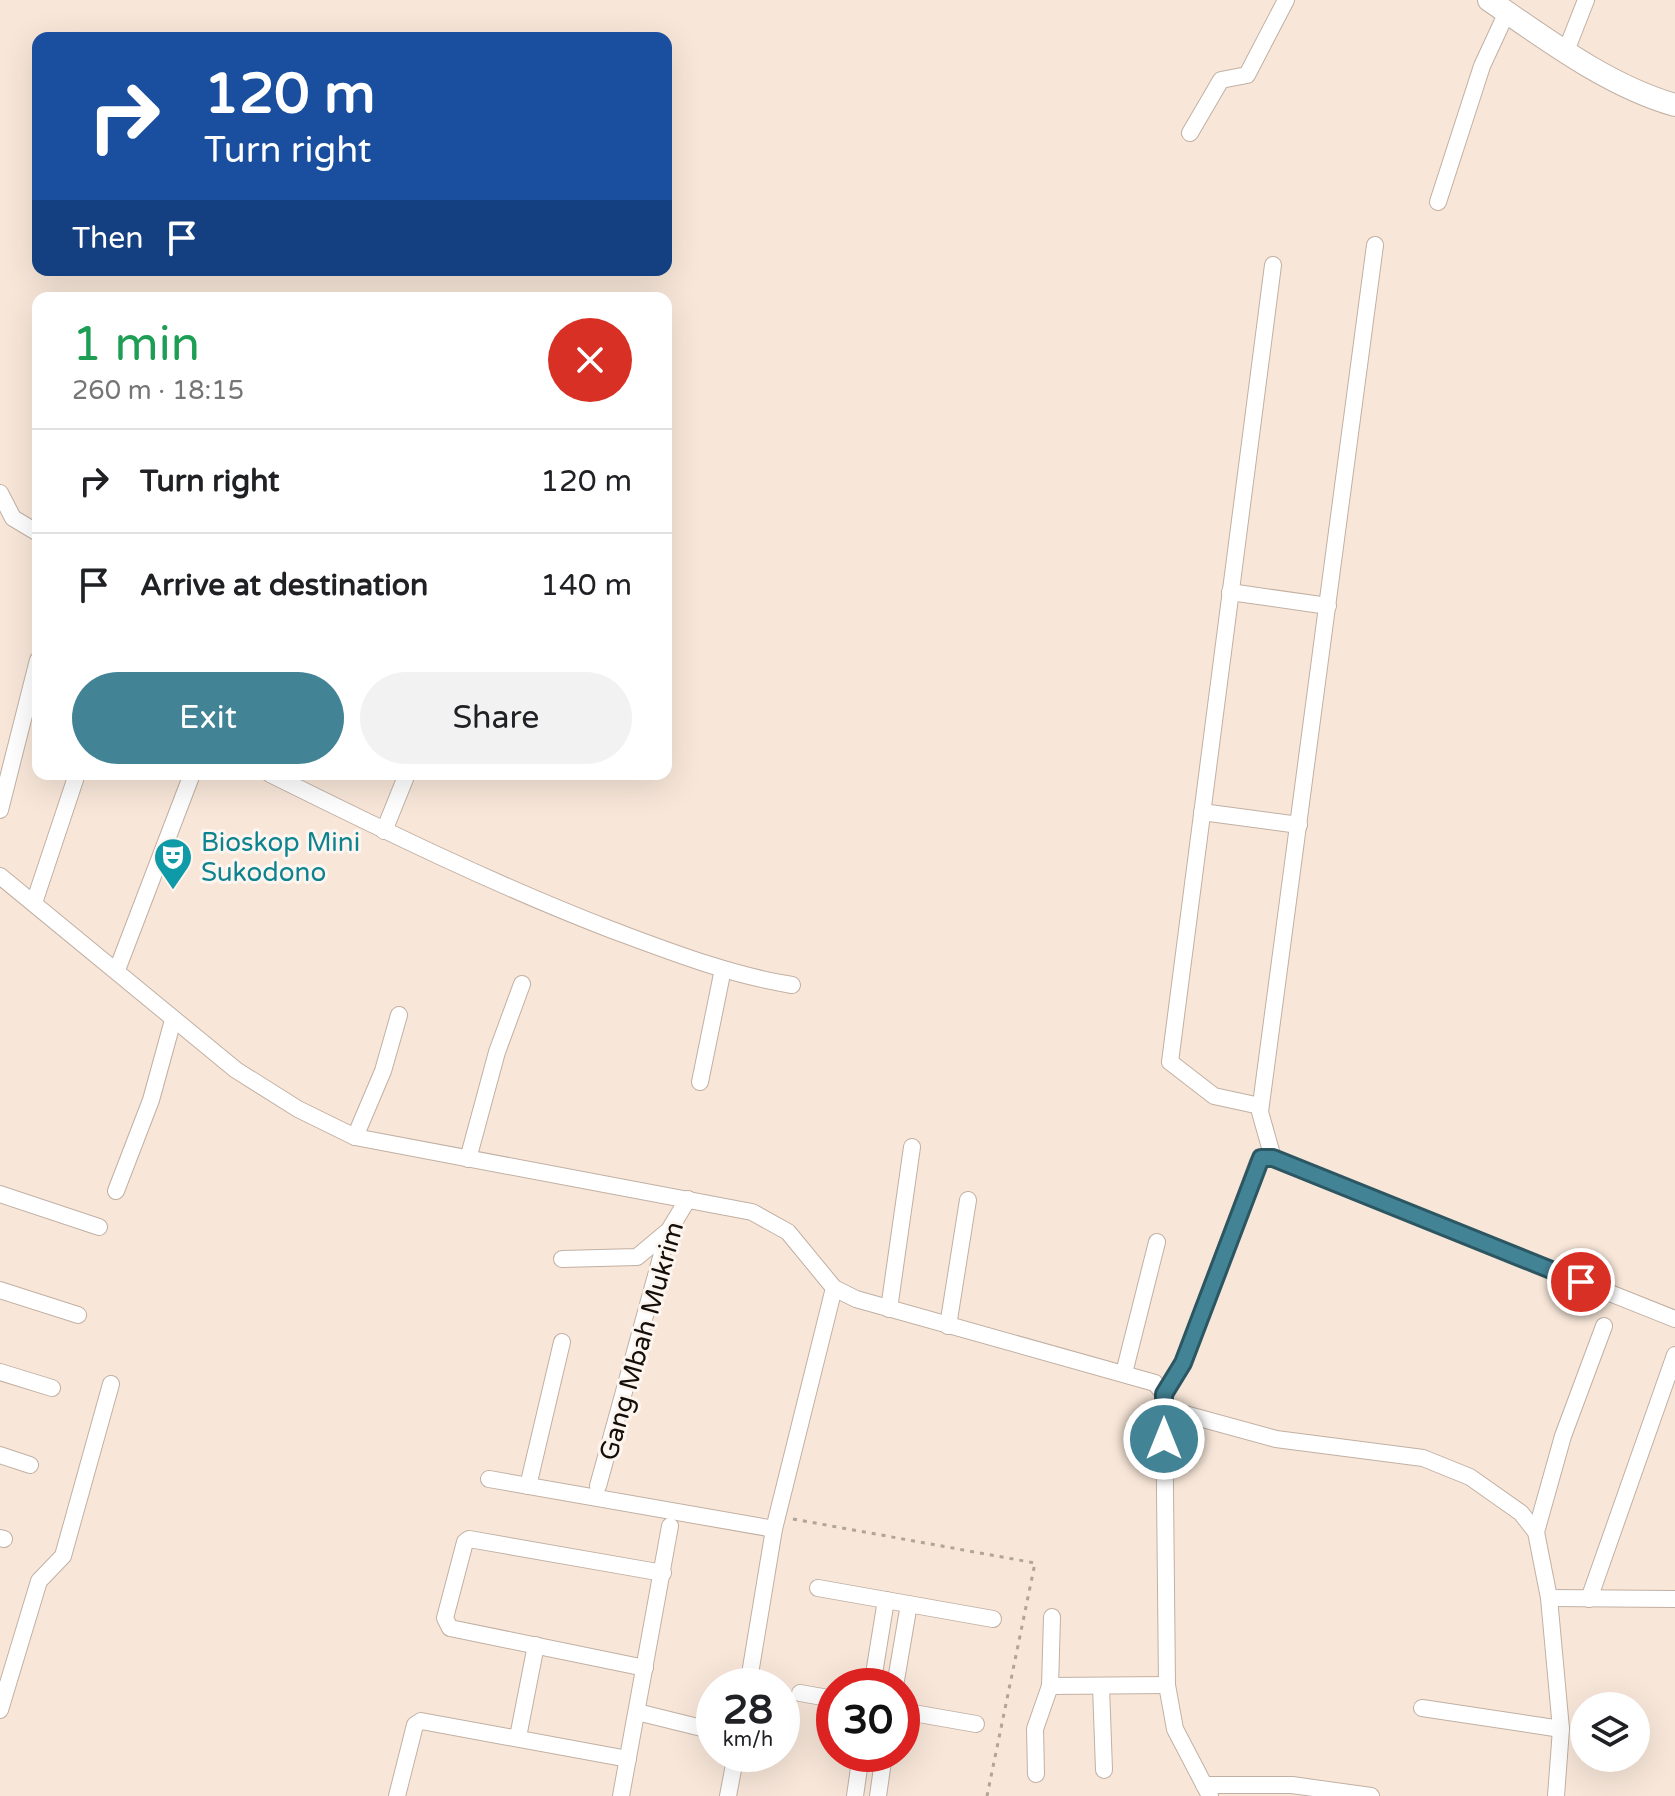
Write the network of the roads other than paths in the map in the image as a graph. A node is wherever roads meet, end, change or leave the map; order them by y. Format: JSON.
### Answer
{"nodes":[{"id":1,"x":1286,"y":0,"type":"edge"},
{"id":2,"x":1586,"y":0,"type":"edge"},
{"id":3,"x":1499,"y":16,"type":"edge"},
{"id":4,"x":1566,"y":51,"type":"junction"},
{"id":5,"x":1675,"y":105,"type":"edge"},
{"id":6,"x":1190,"y":133,"type":"dead end"},
{"id":7,"x":1438,"y":202,"type":"dead end"},
{"id":8,"x":1375,"y":245,"type":"dead end"},
{"id":9,"x":1273,"y":265,"type":"dead end"},
{"id":10,"x":0,"y":493,"type":"edge"},
{"id":11,"x":32,"y":529,"type":"edge"},
{"id":12,"x":1230,"y":592,"type":"junction"},
{"id":13,"x":1328,"y":606,"type":"junction"},
{"id":14,"x":32,"y":684,"type":"edge"},
{"id":15,"x":75,"y":780,"type":"edge"},
{"id":16,"x":190,"y":780,"type":"edge"},
{"id":17,"x":282,"y":780,"type":"edge"},
{"id":18,"x":405,"y":780,"type":"edge"},
{"id":19,"x":0,"y":810,"type":"edge"},
{"id":20,"x":1202,"y":812,"type":"junction"},
{"id":21,"x":1299,"y":825,"type":"junction"},
{"id":22,"x":384,"y":831,"type":"junction"},
{"id":23,"x":0,"y":876,"type":"edge"},
{"id":24,"x":34,"y":903,"type":"junction"},
{"id":25,"x":723,"y":969,"type":"junction"},
{"id":26,"x":117,"y":970,"type":"junction"},
{"id":27,"x":522,"y":984,"type":"dead end"},
{"id":28,"x":792,"y":985,"type":"dead end"},
{"id":29,"x":399,"y":1015,"type":"dead end"},
{"id":30,"x":173,"y":1020,"type":"junction"},
{"id":31,"x":700,"y":1082,"type":"dead end"},
{"id":32,"x":1260,"y":1106,"type":"junction"},
{"id":33,"x":355,"y":1137,"type":"junction"},
{"id":34,"x":912,"y":1147,"type":"dead end"},
{"id":35,"x":1273,"y":1158,"type":"junction"},
{"id":36,"x":468,"y":1159,"type":"junction"},
{"id":37,"x":116,"y":1191,"type":"dead end"},
{"id":38,"x":0,"y":1194,"type":"edge"},
{"id":39,"x":688,"y":1199,"type":"junction"},
{"id":40,"x":968,"y":1200,"type":"dead end"},
{"id":41,"x":99,"y":1227,"type":"dead end"},
{"id":42,"x":668,"y":1232,"type":"junction"},
{"id":43,"x":1157,"y":1242,"type":"dead end"},
{"id":44,"x":562,"y":1259,"type":"dead end"},
{"id":45,"x":0,"y":1290,"type":"edge"},
{"id":46,"x":844,"y":1293,"type":"junction"},
{"id":47,"x":889,"y":1309,"type":"junction"},
{"id":48,"x":78,"y":1315,"type":"dead end"},
{"id":49,"x":1675,"y":1319,"type":"edge"},
{"id":50,"x":948,"y":1326,"type":"junction"},
{"id":51,"x":1604,"y":1326,"type":"dead end"},
{"id":52,"x":562,"y":1342,"type":"dead end"},
{"id":53,"x":1675,"y":1355,"type":"edge"},
{"id":54,"x":0,"y":1372,"type":"edge"},
{"id":55,"x":1124,"y":1373,"type":"junction"},
{"id":56,"x":111,"y":1384,"type":"dead end"},
{"id":57,"x":52,"y":1388,"type":"dead end"},
{"id":58,"x":1164,"y":1401,"type":"junction"},
{"id":59,"x":0,"y":1455,"type":"edge"},
{"id":60,"x":30,"y":1465,"type":"dead end"},
{"id":61,"x":489,"y":1479,"type":"dead end"},
{"id":62,"x":528,"y":1486,"type":"junction"},
{"id":63,"x":598,"y":1486,"type":"dead end"},
{"id":64,"x":670,"y":1526,"type":"dead end"},
{"id":65,"x":774,"y":1529,"type":"junction"},
{"id":66,"x":1536,"y":1532,"type":"junction"},
{"id":67,"x":663,"y":1573,"type":"junction"},
{"id":68,"x":818,"y":1588,"type":"dead end"},
{"id":69,"x":1549,"y":1598,"type":"junction"},
{"id":70,"x":1589,"y":1599,"type":"junction"},
{"id":71,"x":1675,"y":1599,"type":"edge"},
{"id":72,"x":886,"y":1600,"type":"junction"},
{"id":73,"x":909,"y":1604,"type":"junction"},
{"id":74,"x":1052,"y":1617,"type":"dead end"},
{"id":75,"x":993,"y":1619,"type":"dead end"},
{"id":76,"x":536,"y":1645,"type":"junction"},
{"id":77,"x":645,"y":1668,"type":"junction"},
{"id":78,"x":751,"y":1668,"type":"edge"},
{"id":79,"x":875,"y":1668,"type":"edge"},
{"id":80,"x":898,"y":1668,"type":"edge"},
{"id":81,"x":1167,"y":1685,"type":"junction"},
{"id":82,"x":1050,"y":1686,"type":"junction"},
{"id":83,"x":1101,"y":1686,"type":"junction"},
{"id":84,"x":800,"y":1693,"type":"dead end"},
{"id":85,"x":816,"y":1696,"type":"edge"},
{"id":86,"x":1422,"y":1708,"type":"dead end"},
{"id":87,"x":0,"y":1710,"type":"edge"},
{"id":88,"x":637,"y":1712,"type":"junction"},
{"id":89,"x":920,"y":1714,"type":"edge"},
{"id":90,"x":976,"y":1724,"type":"dead end"},
{"id":91,"x":696,"y":1727,"type":"edge"},
{"id":92,"x":1561,"y":1729,"type":"junction"},
{"id":93,"x":518,"y":1737,"type":"junction"},
{"id":94,"x":628,"y":1759,"type":"junction"},
{"id":95,"x":1104,"y":1770,"type":"dead end"},
{"id":96,"x":733,"y":1772,"type":"edge"},
{"id":97,"x":858,"y":1772,"type":"edge"},
{"id":98,"x":881,"y":1772,"type":"edge"},
{"id":99,"x":1036,"y":1774,"type":"dead end"},
{"id":100,"x":1207,"y":1790,"type":"edge"},
{"id":101,"x":397,"y":1796,"type":"edge"},
{"id":102,"x":621,"y":1796,"type":"edge"},
{"id":103,"x":728,"y":1796,"type":"edge"},
{"id":104,"x":855,"y":1796,"type":"edge"},
{"id":105,"x":878,"y":1796,"type":"edge"},
{"id":106,"x":1371,"y":1796,"type":"edge"},
{"id":107,"x":1556,"y":1796,"type":"edge"}],
"edges":[{"from":1,"to":6,"type":"street"},
{"from":2,"to":4,"type":"street"},
{"from":3,"to":4,"type":"main road"},
{"from":3,"to":7,"type":"street"},
{"from":4,"to":5,"type":"main road"},
{"from":8,"to":13,"type":"street"},
{"from":9,"to":12,"type":"street"},
{"from":10,"to":11,"type":"street"},
{"from":12,"to":13,"type":"street"},
{"from":12,"to":20,"type":"street"},
{"from":13,"to":21,"type":"street"},
{"from":14,"to":19,"type":"street"},
{"from":15,"to":24,"type":"street"},
{"from":16,"to":26,"type":"street"},
{"from":17,"to":22,"type":"street"},
{"from":18,"to":22,"type":"street"},
{"from":20,"to":21,"type":"street"},
{"from":20,"to":32,"type":"street"},
{"from":21,"to":32,"type":"street"},
{"from":22,"to":25,"type":"street"},
{"from":23,"to":24,"type":"street"},
{"from":24,"to":26,"type":"street"},
{"from":25,"to":28,"type":"street"},
{"from":25,"to":31,"type":"street"},
{"from":26,"to":30,"type":"street"},
{"from":27,"to":36,"type":"street"},
{"from":29,"to":33,"type":"street"},
{"from":30,"to":33,"type":"street"},
{"from":30,"to":37,"type":"street"},
{"from":32,"to":35,"type":"street"},
{"from":33,"to":36,"type":"street"},
{"from":34,"to":47,"type":"street"},
{"from":35,"to":49,"type":"street"},
{"from":35,"to":58,"type":"street"},
{"from":36,"to":39,"type":"street"},
{"from":38,"to":41,"type":"street"},
{"from":39,"to":42,"type":"street","name":"Gang Mbah Mukrim"},
{"from":39,"to":46,"type":"street"},
{"from":40,"to":50,"type":"street"},
{"from":42,"to":44,"type":"street"},
{"from":42,"to":63,"type":"street","name":"Gang Mbah Mukrim"},
{"from":43,"to":55,"type":"street"},
{"from":45,"to":48,"type":"street"},
{"from":46,"to":47,"type":"street"},
{"from":46,"to":65,"type":"street"},
{"from":47,"to":50,"type":"street"},
{"from":50,"to":55,"type":"street"},
{"from":51,"to":66,"type":"street"},
{"from":52,"to":62,"type":"street"},
{"from":53,"to":70,"type":"street"},
{"from":54,"to":57,"type":"street"},
{"from":55,"to":58,"type":"street"},
{"from":56,"to":87,"type":"street"},
{"from":58,"to":66,"type":"street"},
{"from":58,"to":81,"type":"street"},
{"from":59,"to":60,"type":"street"},
{"from":61,"to":62,"type":"street"},
{"from":62,"to":65,"type":"street"},
{"from":64,"to":67,"type":"street"},
{"from":65,"to":78,"type":"street"},
{"from":66,"to":69,"type":"street"},
{"from":67,"to":76,"type":"street"},
{"from":67,"to":77,"type":"street"},
{"from":68,"to":72,"type":"street"},
{"from":69,"to":70,"type":"street"},
{"from":69,"to":92,"type":"street"},
{"from":70,"to":71,"type":"street"},
{"from":72,"to":73,"type":"street"},
{"from":72,"to":79,"type":"street"},
{"from":73,"to":75,"type":"street"},
{"from":73,"to":80,"type":"street"},
{"from":74,"to":82,"type":"street"},
{"from":76,"to":77,"type":"street"},
{"from":76,"to":93,"type":"street"},
{"from":77,"to":88,"type":"street"},
{"from":81,"to":83,"type":"street"},
{"from":81,"to":100,"type":"street"},
{"from":82,"to":83,"type":"street"},
{"from":82,"to":99,"type":"street"},
{"from":83,"to":95,"type":"street"},
{"from":84,"to":85,"type":"street"},
{"from":86,"to":92,"type":"street"},
{"from":88,"to":91,"type":"street"},
{"from":88,"to":94,"type":"street"},
{"from":89,"to":90,"type":"street"},
{"from":92,"to":107,"type":"street"},
{"from":93,"to":94,"type":"street"},
{"from":93,"to":101,"type":"street"},
{"from":94,"to":102,"type":"street"},
{"from":96,"to":103,"type":"street"},
{"from":97,"to":104,"type":"street"},
{"from":98,"to":105,"type":"street"},
{"from":100,"to":106,"type":"street"}]}
